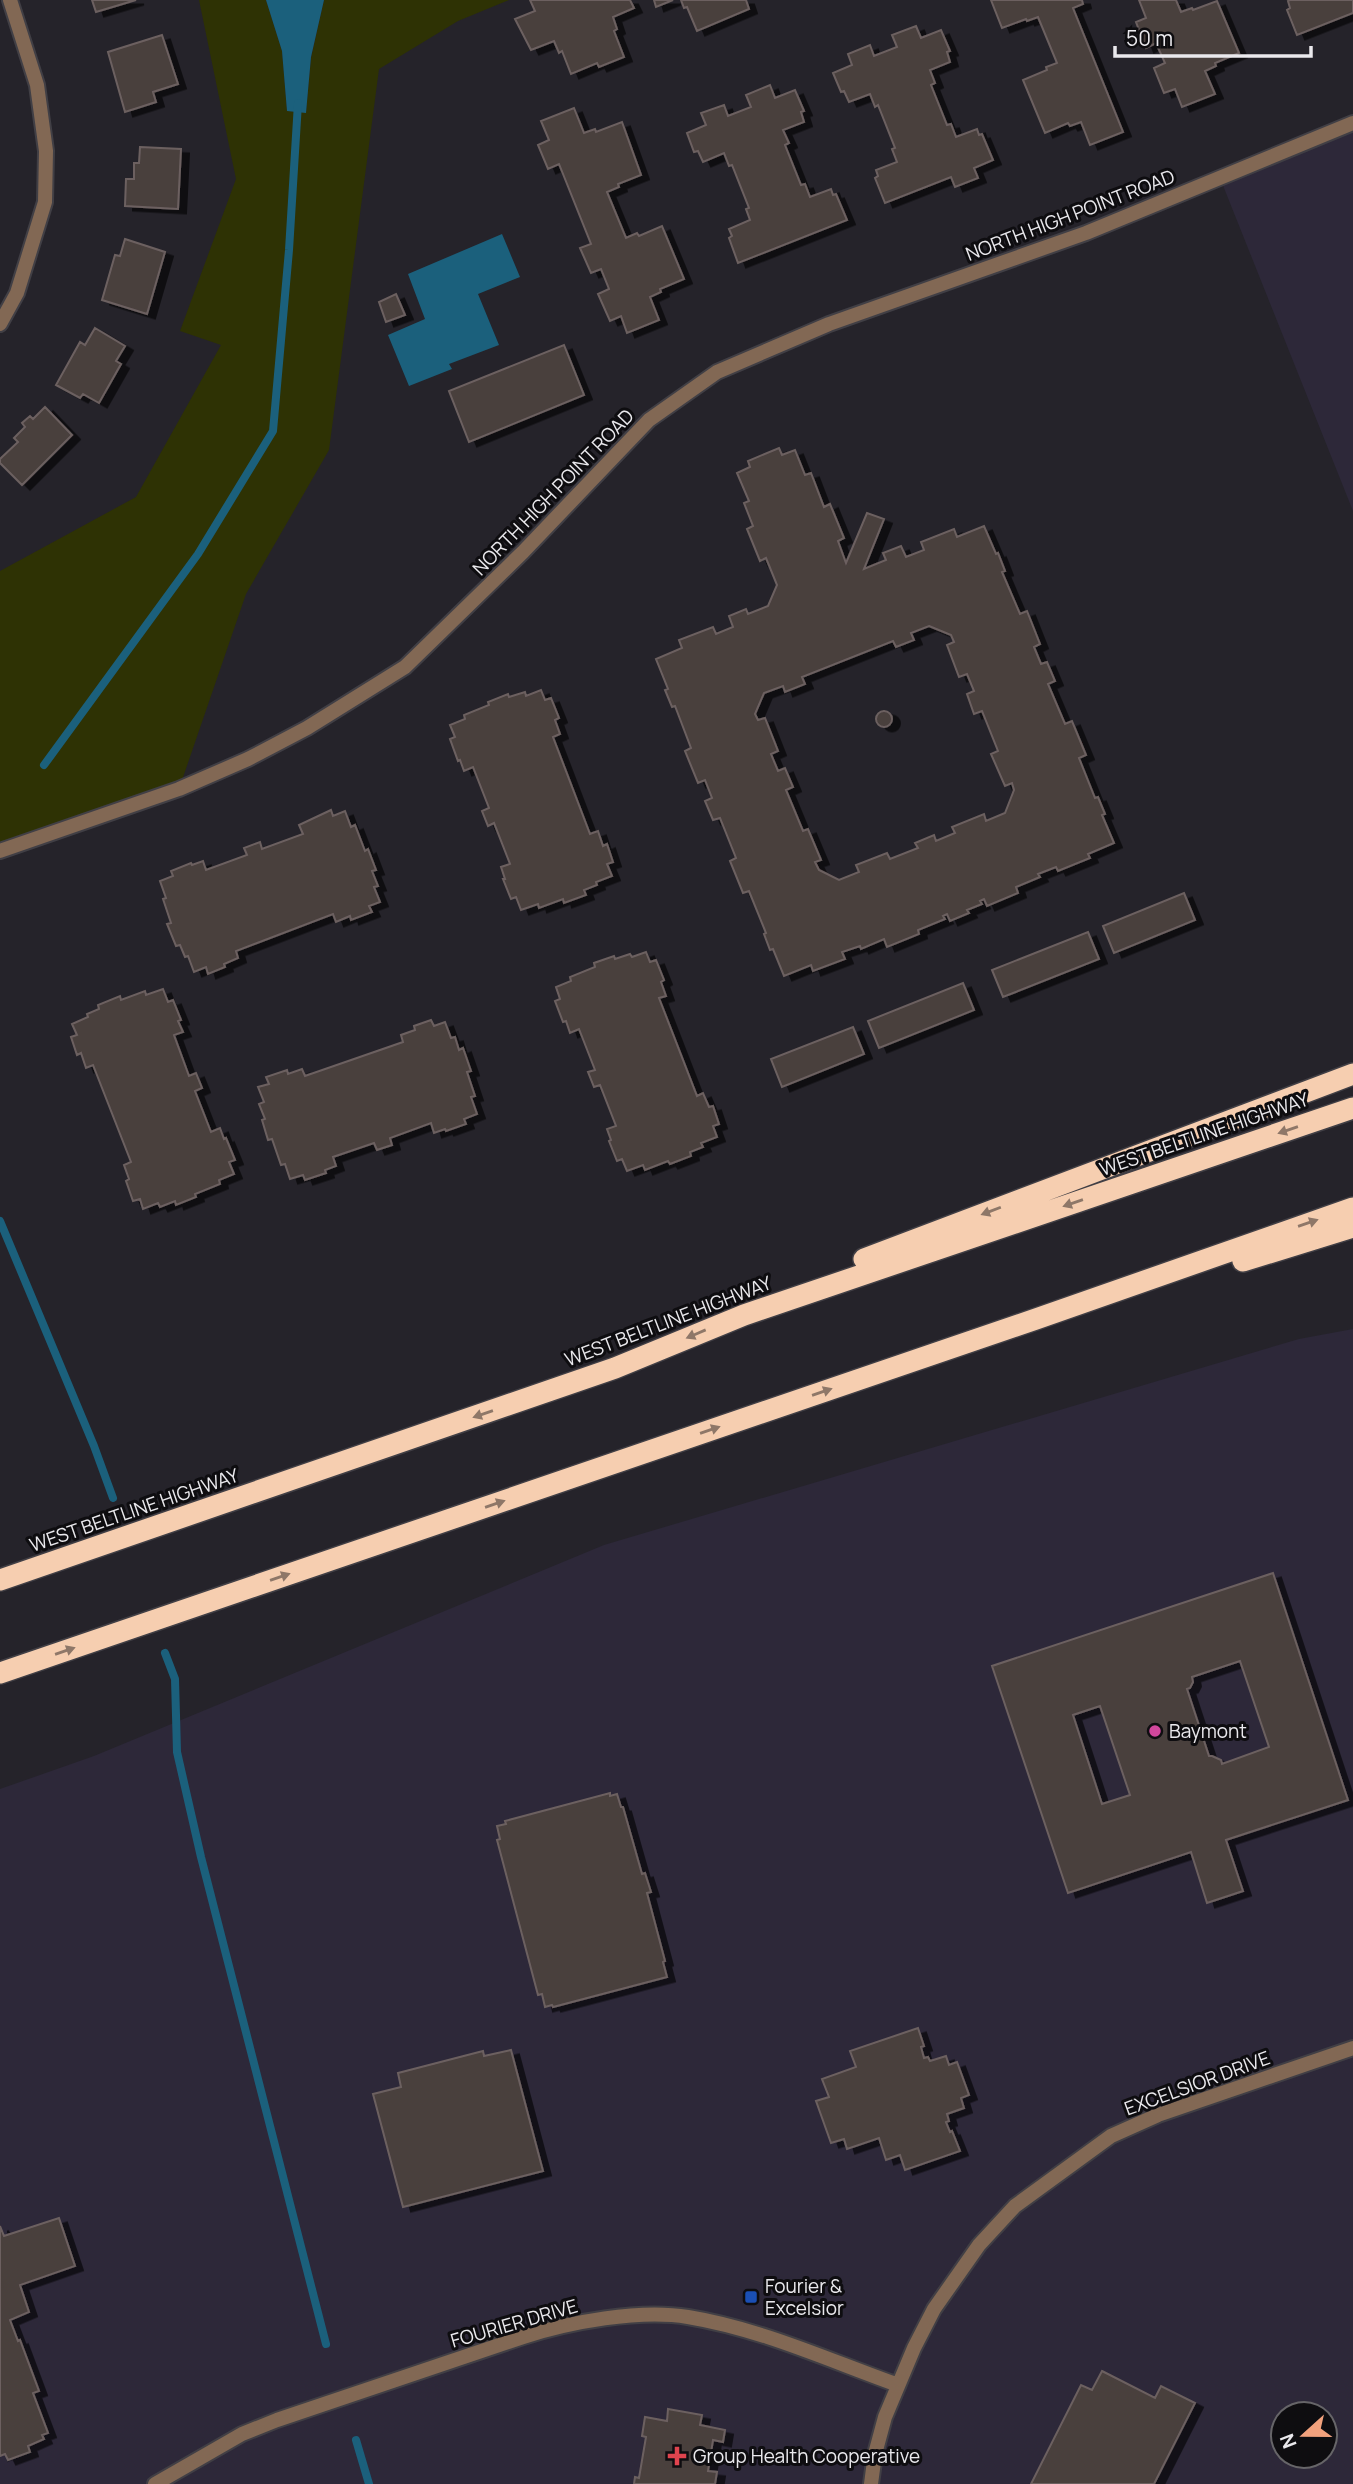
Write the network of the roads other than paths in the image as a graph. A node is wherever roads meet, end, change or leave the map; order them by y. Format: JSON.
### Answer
{"nodes":[{"id":1,"x":10,"y":0,"type":"edge"},
{"id":2,"x":1353,"y":123,"type":"edge"},
{"id":3,"x":0,"y":324,"type":"edge"},
{"id":4,"x":0,"y":850,"type":"edge"},
{"id":5,"x":1353,"y":1074,"type":"edge"},
{"id":6,"x":1353,"y":1108,"type":"edge"},
{"id":7,"x":1353,"y":1208,"type":"edge"},
{"id":8,"x":1353,"y":1227,"type":"edge"},
{"id":9,"x":744,"y":1315,"type":"junction"},
{"id":10,"x":1036,"y":1319,"type":"junction"},
{"id":11,"x":0,"y":1580,"type":"edge"},
{"id":12,"x":0,"y":1673,"type":"edge"},
{"id":13,"x":1353,"y":2048,"type":"edge"},
{"id":14,"x":898,"y":2385,"type":"junction"},
{"id":15,"x":155,"y":2484,"type":"edge"},
{"id":16,"x":871,"y":2484,"type":"edge"}],
"edges":[{"from":1,"to":3,"type":"street"},
{"from":2,"to":4,"type":"street","name":"NORTH HIGH POINT ROAD"},
{"from":5,"to":9,"type":"highway","one_way":true},
{"from":6,"to":9,"type":"highway","name":"WEST BELTLINE HIGHWAY","one_way":true},
{"from":10,"to":7,"type":"highway","one_way":true},
{"from":8,"to":10,"type":"highway"},
{"from":9,"to":11,"type":"highway","name":"WEST BELTLINE HIGHWAY","one_way":true},
{"from":12,"to":10,"type":"highway","one_way":true},
{"from":13,"to":14,"type":"street","name":"EXCELSIOR DRIVE"},
{"from":14,"to":15,"type":"street","name":"FOURIER DRIVE"},
{"from":14,"to":16,"type":"street","name":"EXCELSIOR DRIVE"}]}
